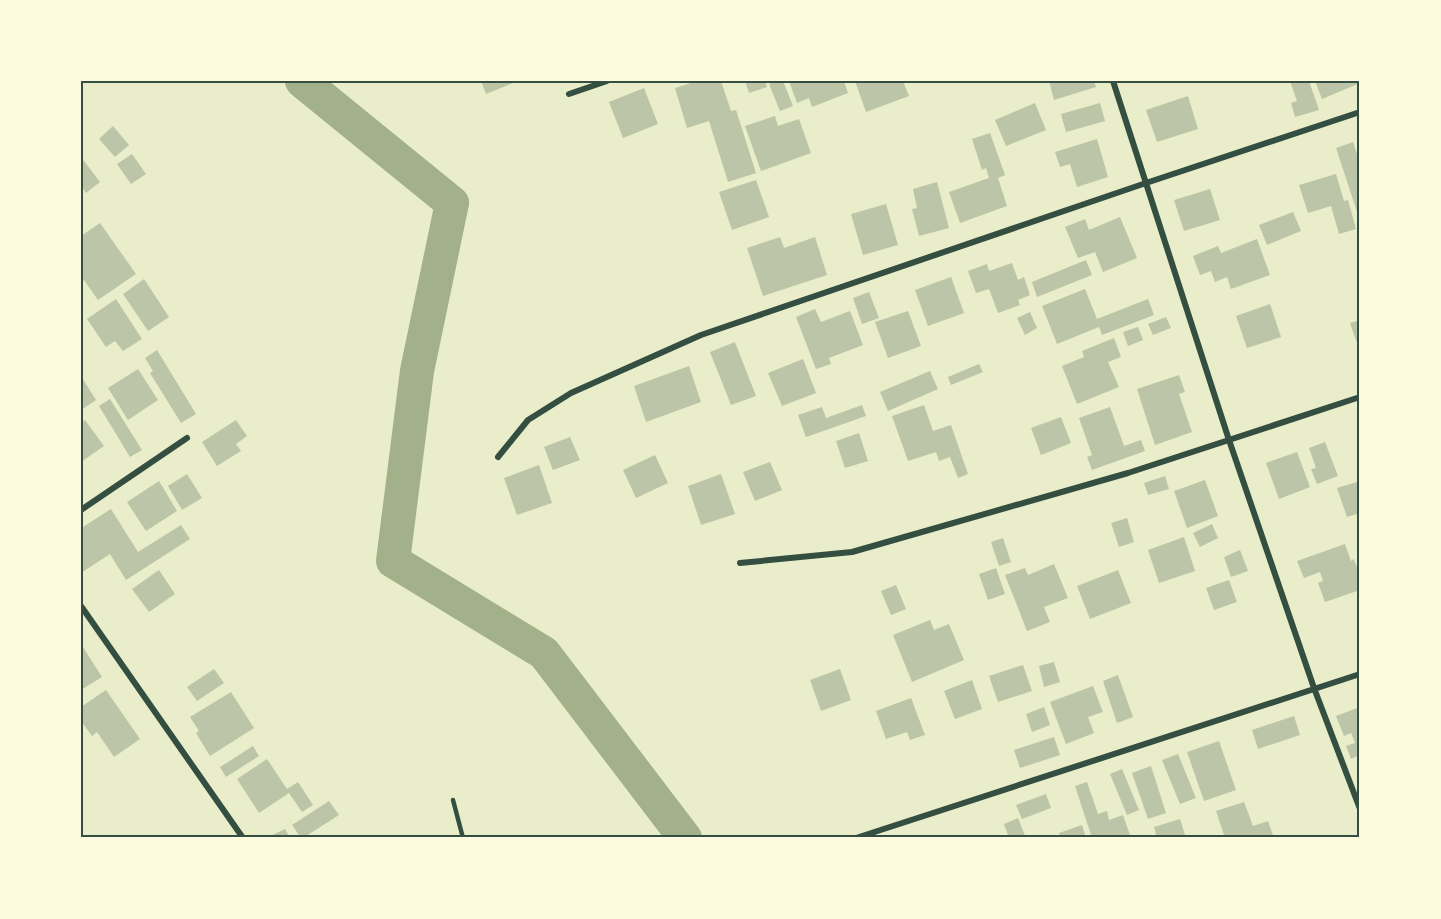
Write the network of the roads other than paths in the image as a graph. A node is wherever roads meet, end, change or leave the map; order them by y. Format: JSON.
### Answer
{"nodes":[{"id":1,"x":607,"y":81,"type":"edge"},
{"id":2,"x":1113,"y":81,"type":"edge"},
{"id":3,"x":569,"y":94,"type":"dead end"},
{"id":4,"x":1360,"y":112,"type":"edge"},
{"id":5,"x":1146,"y":183,"type":"junction"},
{"id":6,"x":1360,"y":397,"type":"edge"},
{"id":7,"x":187,"y":438,"type":"dead end"},
{"id":8,"x":1229,"y":440,"type":"junction"},
{"id":9,"x":498,"y":457,"type":"dead end"},
{"id":10,"x":81,"y":510,"type":"edge"},
{"id":11,"x":740,"y":563,"type":"dead end"},
{"id":12,"x":81,"y":606,"type":"edge"},
{"id":13,"x":1360,"y":674,"type":"edge"},
{"id":14,"x":1314,"y":688,"type":"junction"},
{"id":15,"x":453,"y":800,"type":"dead end"},
{"id":16,"x":1360,"y":809,"type":"edge"},
{"id":17,"x":243,"y":838,"type":"edge"},
{"id":18,"x":463,"y":838,"type":"edge"},
{"id":19,"x":856,"y":838,"type":"edge"}],
"edges":[{"from":1,"to":3,"type":"street"},
{"from":2,"to":5,"type":"street"},
{"from":4,"to":5,"type":"street"},
{"from":5,"to":8,"type":"street"},
{"from":5,"to":9,"type":"street"},
{"from":6,"to":8,"type":"street"},
{"from":7,"to":10,"type":"street"},
{"from":8,"to":11,"type":"street"},
{"from":8,"to":14,"type":"street"},
{"from":12,"to":17,"type":"street"},
{"from":13,"to":14,"type":"street"},
{"from":14,"to":16,"type":"street"},
{"from":14,"to":19,"type":"street"},
{"from":15,"to":18,"type":"lane"}]}
